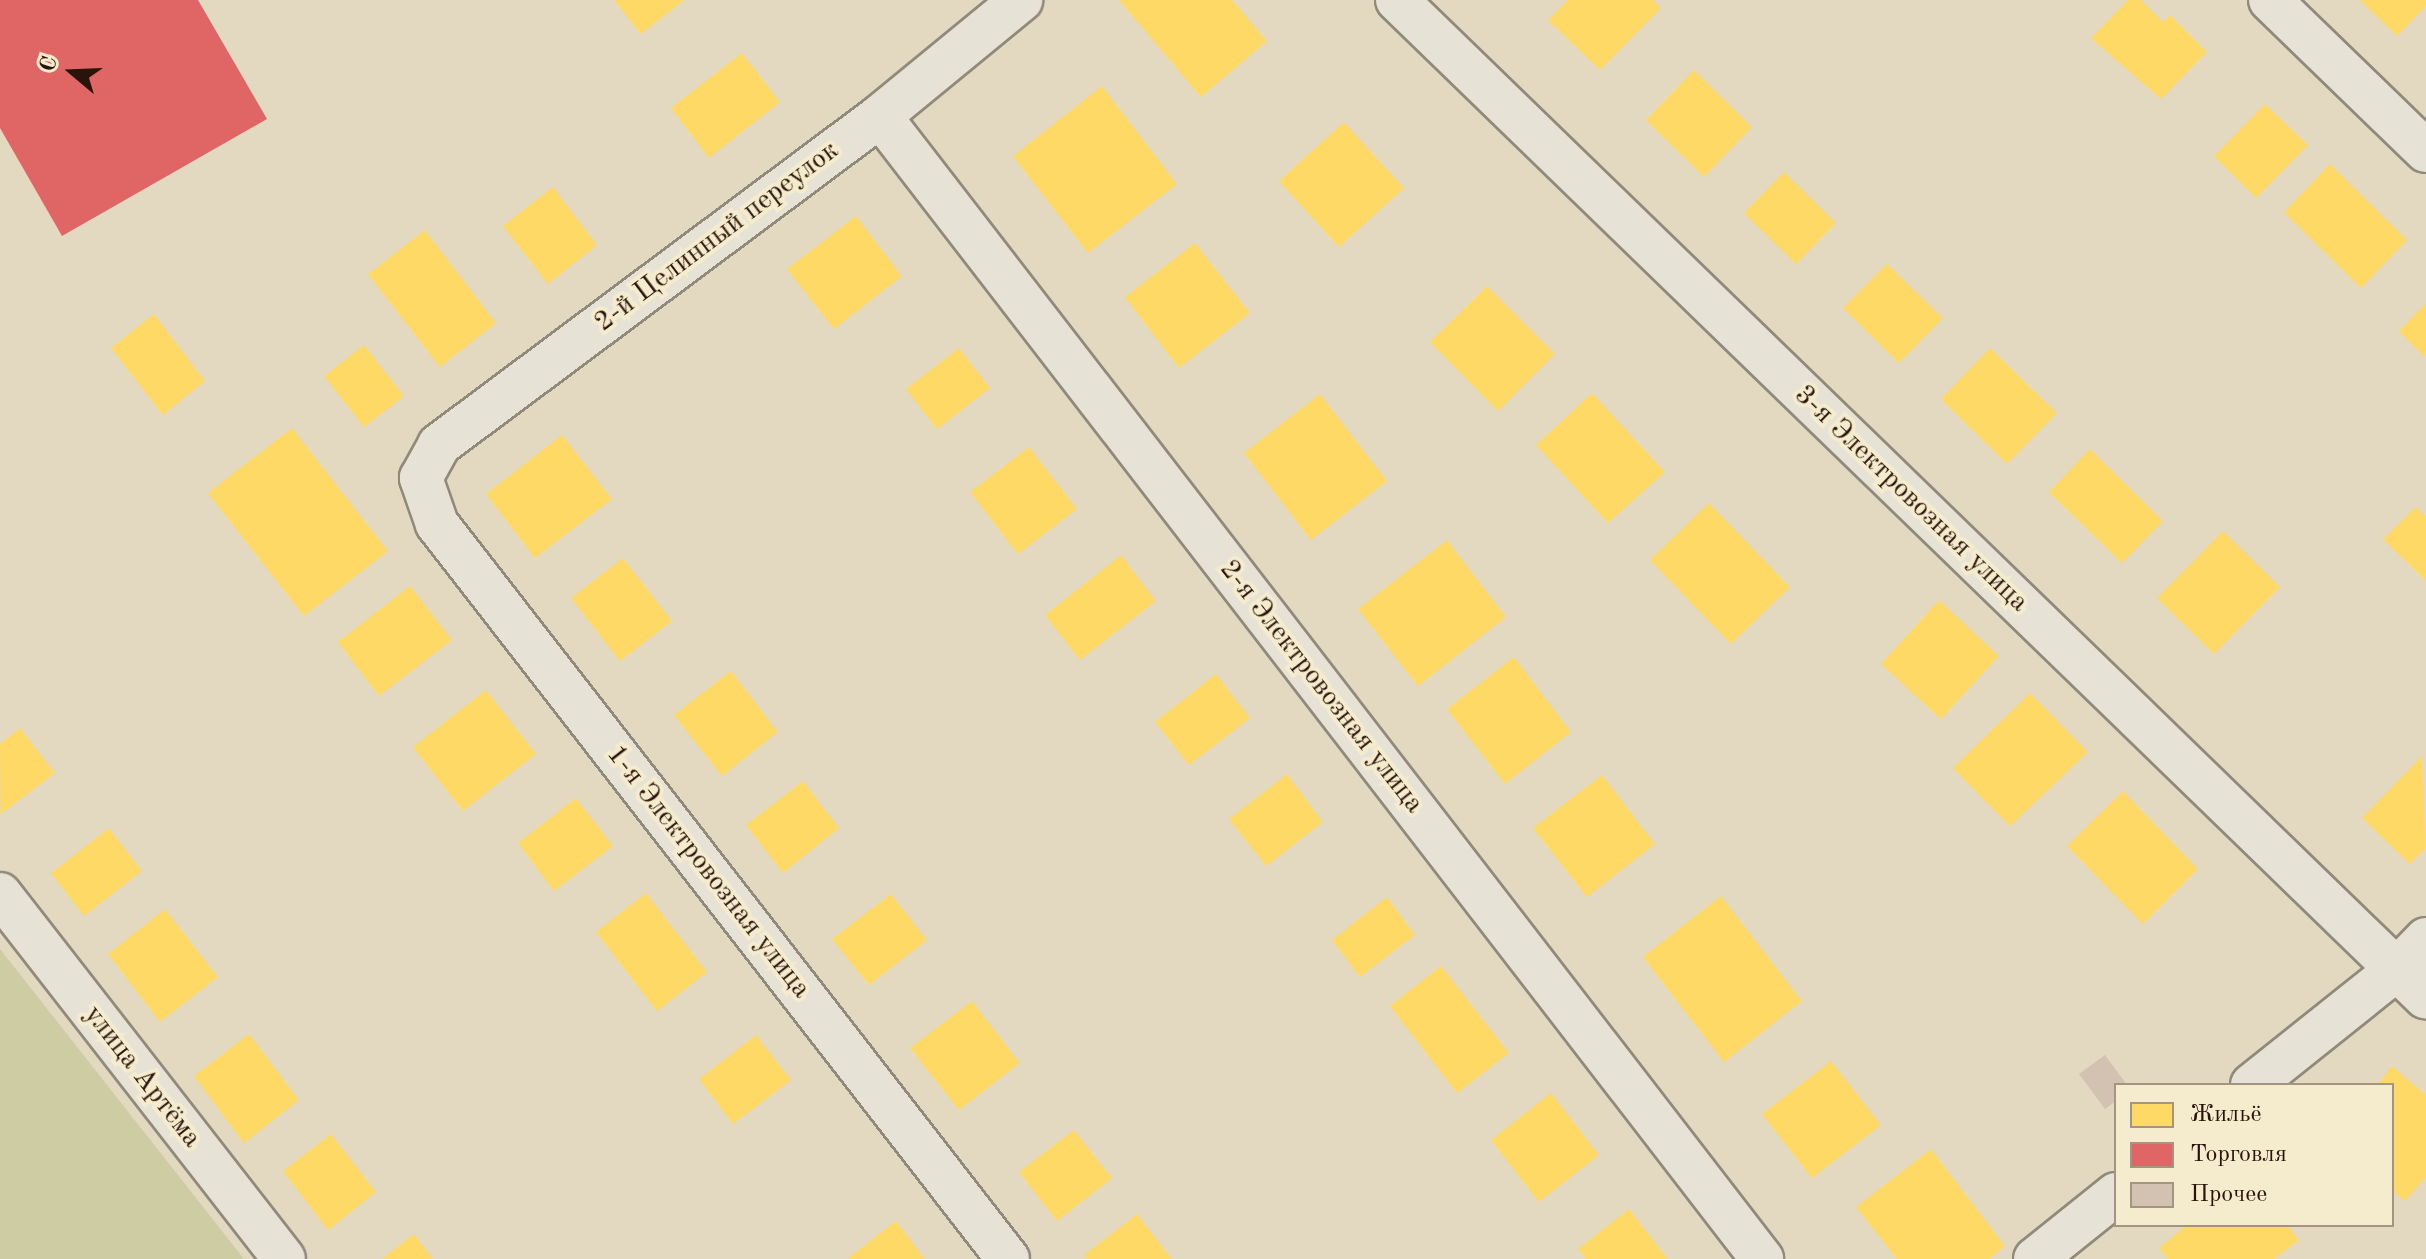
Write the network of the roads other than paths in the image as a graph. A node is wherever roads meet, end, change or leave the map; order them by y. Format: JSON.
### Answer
{"nodes":[{"id":1,"x":1021,"y":0,"type":"edge"},
{"id":2,"x":1397,"y":0,"type":"edge"},
{"id":3,"x":2270,"y":0,"type":"edge"},
{"id":4,"x":880,"y":116,"type":"junction"},
{"id":5,"x":2426,"y":151,"type":"edge"},
{"id":6,"x":421,"y":478,"type":"joint"},
{"id":7,"x":0,"y":894,"type":"edge"},
{"id":8,"x":2426,"y":939,"type":"edge"},
{"id":9,"x":2396,"y":970,"type":"junction"},
{"id":10,"x":2426,"y":998,"type":"edge"},
{"id":11,"x":2255,"y":1083,"type":"edge"},
{"id":12,"x":2114,"y":1196,"type":"edge"},
{"id":13,"x":284,"y":1259,"type":"edge"},
{"id":14,"x":1008,"y":1259,"type":"edge"},
{"id":15,"x":1762,"y":1259,"type":"edge"},
{"id":16,"x":2035,"y":1259,"type":"edge"}],
"edges":[{"from":1,"to":4,"type":"street","name":"2-й Целинный переулок"},
{"from":2,"to":9,"type":"street","name":"3-я Электровозная улица"},
{"from":3,"to":5,"type":"street"},
{"from":4,"to":6,"type":"street","name":"2-й Целинный переулок"},
{"from":4,"to":15,"type":"street","name":"2-я Электровозная улица"},
{"from":6,"to":14,"type":"street","name":"1-я Электровозная улица"},
{"from":7,"to":13,"type":"street","name":"улица Артёма"},
{"from":8,"to":9,"type":"street"},
{"from":9,"to":10,"type":"street","name":"3-я Электровозная улица"},
{"from":9,"to":11,"type":"street"},
{"from":12,"to":16,"type":"street"}]}
